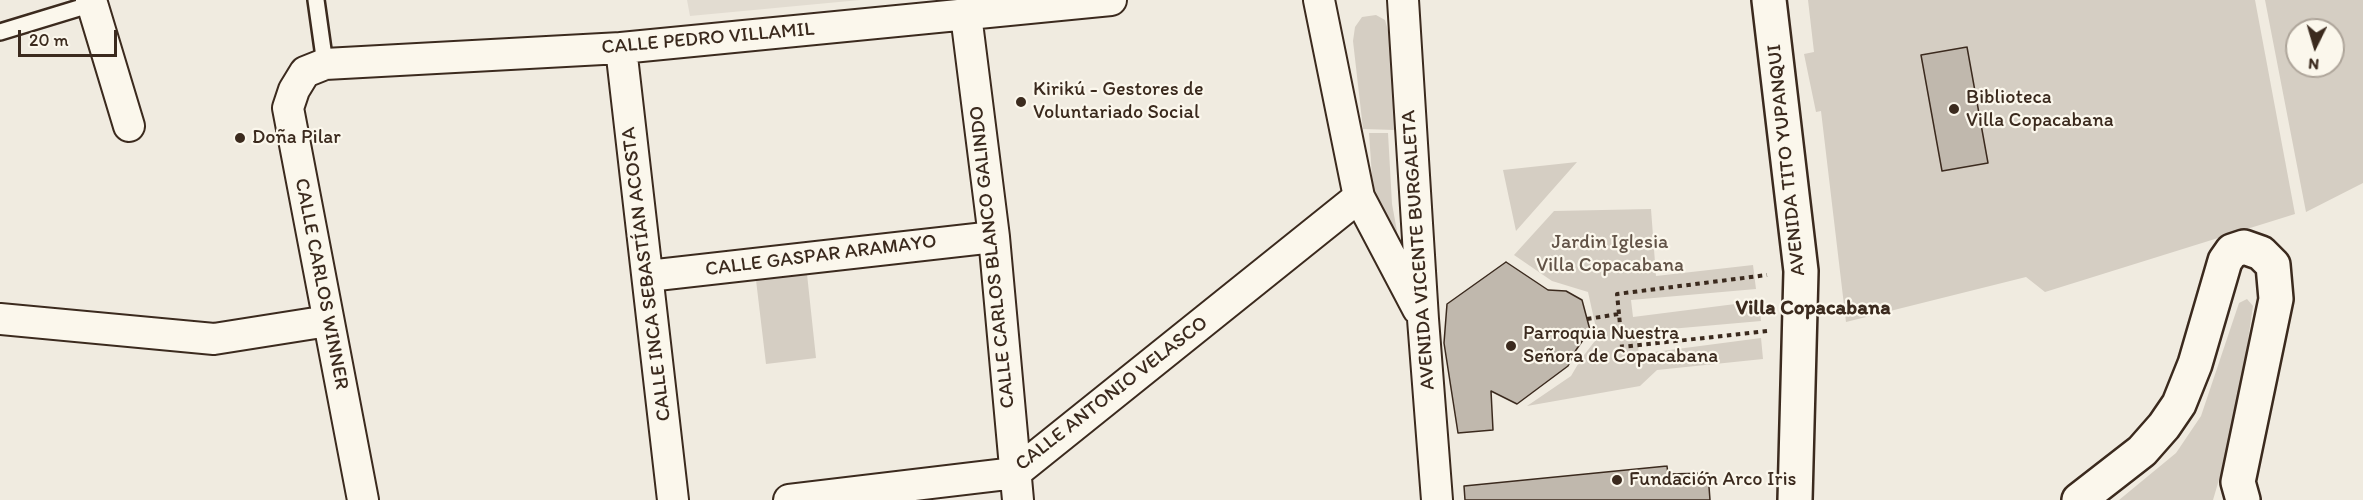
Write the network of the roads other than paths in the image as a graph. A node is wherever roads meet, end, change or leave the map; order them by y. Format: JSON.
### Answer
{"nodes":[{"id":1,"x":316,"y":0,"type":"edge"},
{"id":2,"x":1111,"y":0,"type":"edge"},
{"id":3,"x":1319,"y":0,"type":"edge"},
{"id":4,"x":1403,"y":0,"type":"edge"},
{"id":5,"x":1769,"y":0,"type":"edge"},
{"id":6,"x":92,"y":2,"type":"edge"},
{"id":7,"x":966,"y":15,"type":"junction"},
{"id":8,"x":0,"y":32,"type":"edge"},
{"id":9,"x":621,"y":48,"type":"junction"},
{"id":10,"x":315,"y":68,"type":"junction"},
{"id":11,"x":129,"y":126,"type":"dead end"},
{"id":12,"x":1359,"y":197,"type":"junction"},
{"id":13,"x":994,"y":237,"type":"junction"},
{"id":14,"x":648,"y":276,"type":"junction"},
{"id":15,"x":0,"y":319,"type":"edge"},
{"id":16,"x":1423,"y":319,"type":"junction"},
{"id":17,"x":328,"y":321,"type":"junction"},
{"id":18,"x":1017,"y":486,"type":"edge"},
{"id":19,"x":363,"y":500,"type":"edge"},
{"id":20,"x":673,"y":500,"type":"edge"},
{"id":21,"x":789,"y":500,"type":"edge"},
{"id":22,"x":1437,"y":500,"type":"edge"},
{"id":23,"x":1795,"y":500,"type":"edge"},
{"id":24,"x":2079,"y":500,"type":"edge"},
{"id":25,"x":2243,"y":500,"type":"edge"}],
"edges":[{"from":1,"to":10,"type":"lane"},
{"from":2,"to":7,"type":"street","name":"CALLE PEDRO VILLAMIL"},
{"from":3,"to":12,"type":"street"},
{"from":4,"to":16,"type":"street","name":"AVENIDA VICENTE BURGALETA"},
{"from":5,"to":23,"type":"main road","name":"AVENIDA TITO YUPANQUI"},
{"from":6,"to":8,"type":"lane"},
{"from":6,"to":11,"type":"street"},
{"from":7,"to":9,"type":"street","name":"CALLE PEDRO VILLAMIL"},
{"from":7,"to":13,"type":"street","name":"CALLE CARLOS BLANCO GALINDO"},
{"from":9,"to":10,"type":"street","name":"CALLE PEDRO VILLAMIL"},
{"from":9,"to":14,"type":"street","name":"CALLE INCA SEBASTÍAN ACOSTA"},
{"from":10,"to":17,"type":"street","name":"CALLE CARLOS WINNER"},
{"from":12,"to":16,"type":"street"},
{"from":12,"to":18,"type":"street","name":"CALLE ANTONIO VELASCO"},
{"from":13,"to":14,"type":"street","name":"CALLE GASPAR ARAMAYO"},
{"from":13,"to":18,"type":"street","name":"CALLE CARLOS BLANCO GALINDO"},
{"from":14,"to":20,"type":"street","name":"CALLE INCA SEBASTÍAN ACOSTA"},
{"from":15,"to":17,"type":"street"},
{"from":16,"to":22,"type":"street","name":"AVENIDA VICENTE BURGALETA"},
{"from":17,"to":19,"type":"street","name":"CALLE CARLOS WINNER"},
{"from":18,"to":21,"type":"street","name":"CALLE ANTONIO VELASCO"},
{"from":24,"to":25,"type":"main road"}]}
